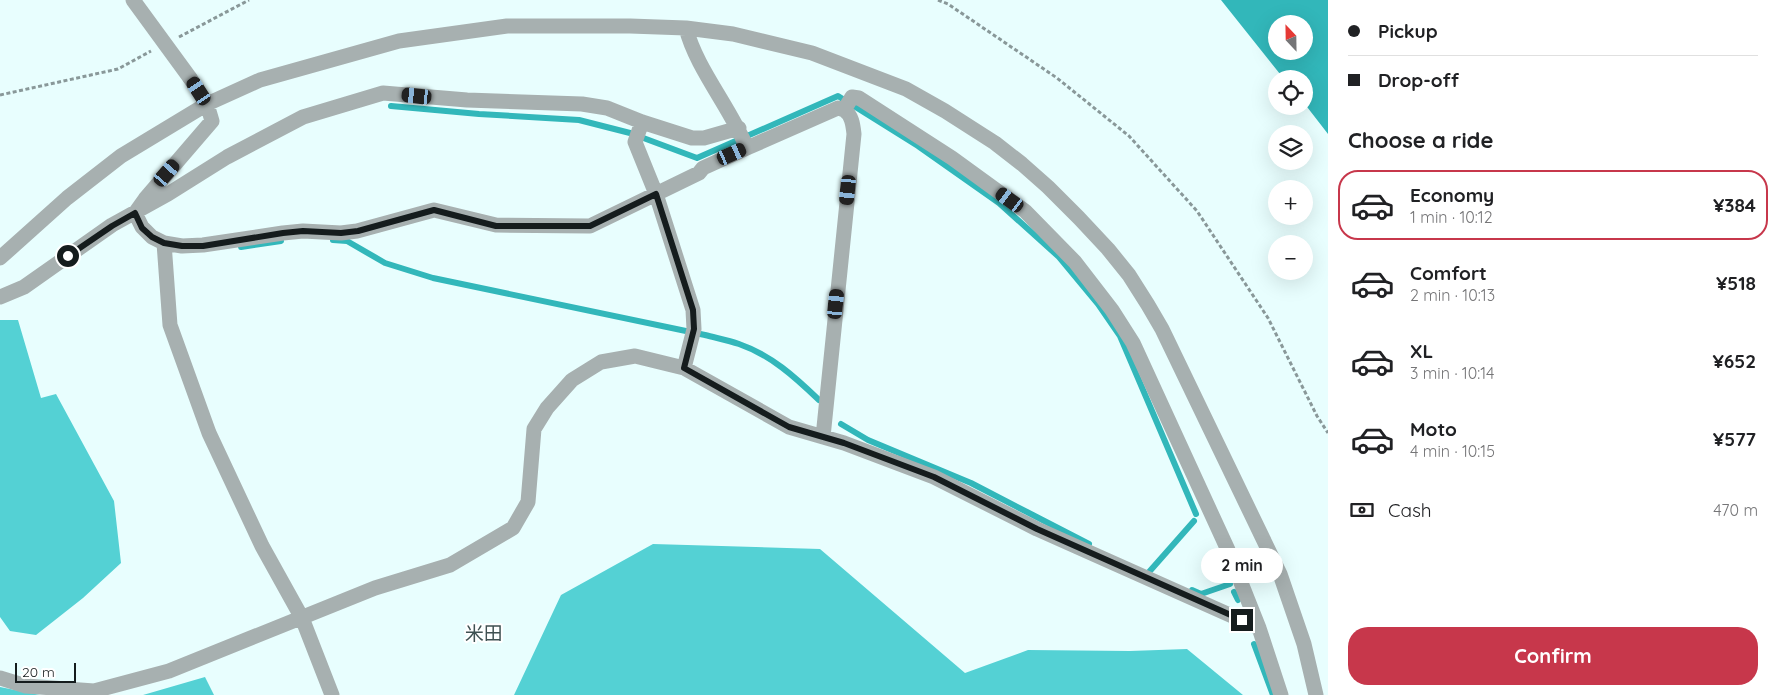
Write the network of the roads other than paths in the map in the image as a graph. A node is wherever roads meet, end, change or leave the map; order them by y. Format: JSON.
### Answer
{"nodes":[{"id":1,"x":133,"y":0,"type":"edge"},
{"id":2,"x":686,"y":28,"type":"junction"},
{"id":3,"x":207,"y":104,"type":"junction"},
{"id":4,"x":847,"y":106,"type":"junction"},
{"id":5,"x":639,"y":130,"type":"junction"},
{"id":6,"x":743,"y":138,"type":"junction"},
{"id":7,"x":656,"y":194,"type":"junction"},
{"id":8,"x":135,"y":213,"type":"junction"},
{"id":9,"x":164,"y":243,"type":"junction"},
{"id":10,"x":0,"y":258,"type":"edge"},
{"id":11,"x":0,"y":297,"type":"edge"},
{"id":12,"x":684,"y":368,"type":"junction"},
{"id":13,"x":823,"y":437,"type":"junction"},
{"id":14,"x":302,"y":618,"type":"junction"},
{"id":15,"x":1259,"y":628,"type":"junction"},
{"id":16,"x":0,"y":678,"type":"edge"},
{"id":17,"x":332,"y":695,"type":"edge"},
{"id":18,"x":1281,"y":695,"type":"edge"},
{"id":19,"x":1316,"y":695,"type":"edge"}],
"edges":[{"from":1,"to":3,"type":"street","bridge":true},
{"from":2,"to":3,"type":"street"},
{"from":2,"to":6,"type":"street"},
{"from":2,"to":19,"type":"street"},
{"from":3,"to":8,"type":"street"},
{"from":3,"to":10,"type":"street"},
{"from":4,"to":6,"type":"street"},
{"from":4,"to":13,"type":"street"},
{"from":4,"to":15,"type":"street"},
{"from":5,"to":6,"type":"street"},
{"from":5,"to":7,"type":"street"},
{"from":5,"to":8,"type":"street"},
{"from":6,"to":7,"type":"street"},
{"from":7,"to":9,"type":"street"},
{"from":7,"to":12,"type":"street"},
{"from":8,"to":9,"type":"street"},
{"from":8,"to":11,"type":"street"},
{"from":9,"to":14,"type":"street"},
{"from":12,"to":13,"type":"street"},
{"from":12,"to":14,"type":"street"},
{"from":13,"to":15,"type":"street"},
{"from":14,"to":16,"type":"street"},
{"from":14,"to":17,"type":"street"},
{"from":15,"to":18,"type":"street"}]}
